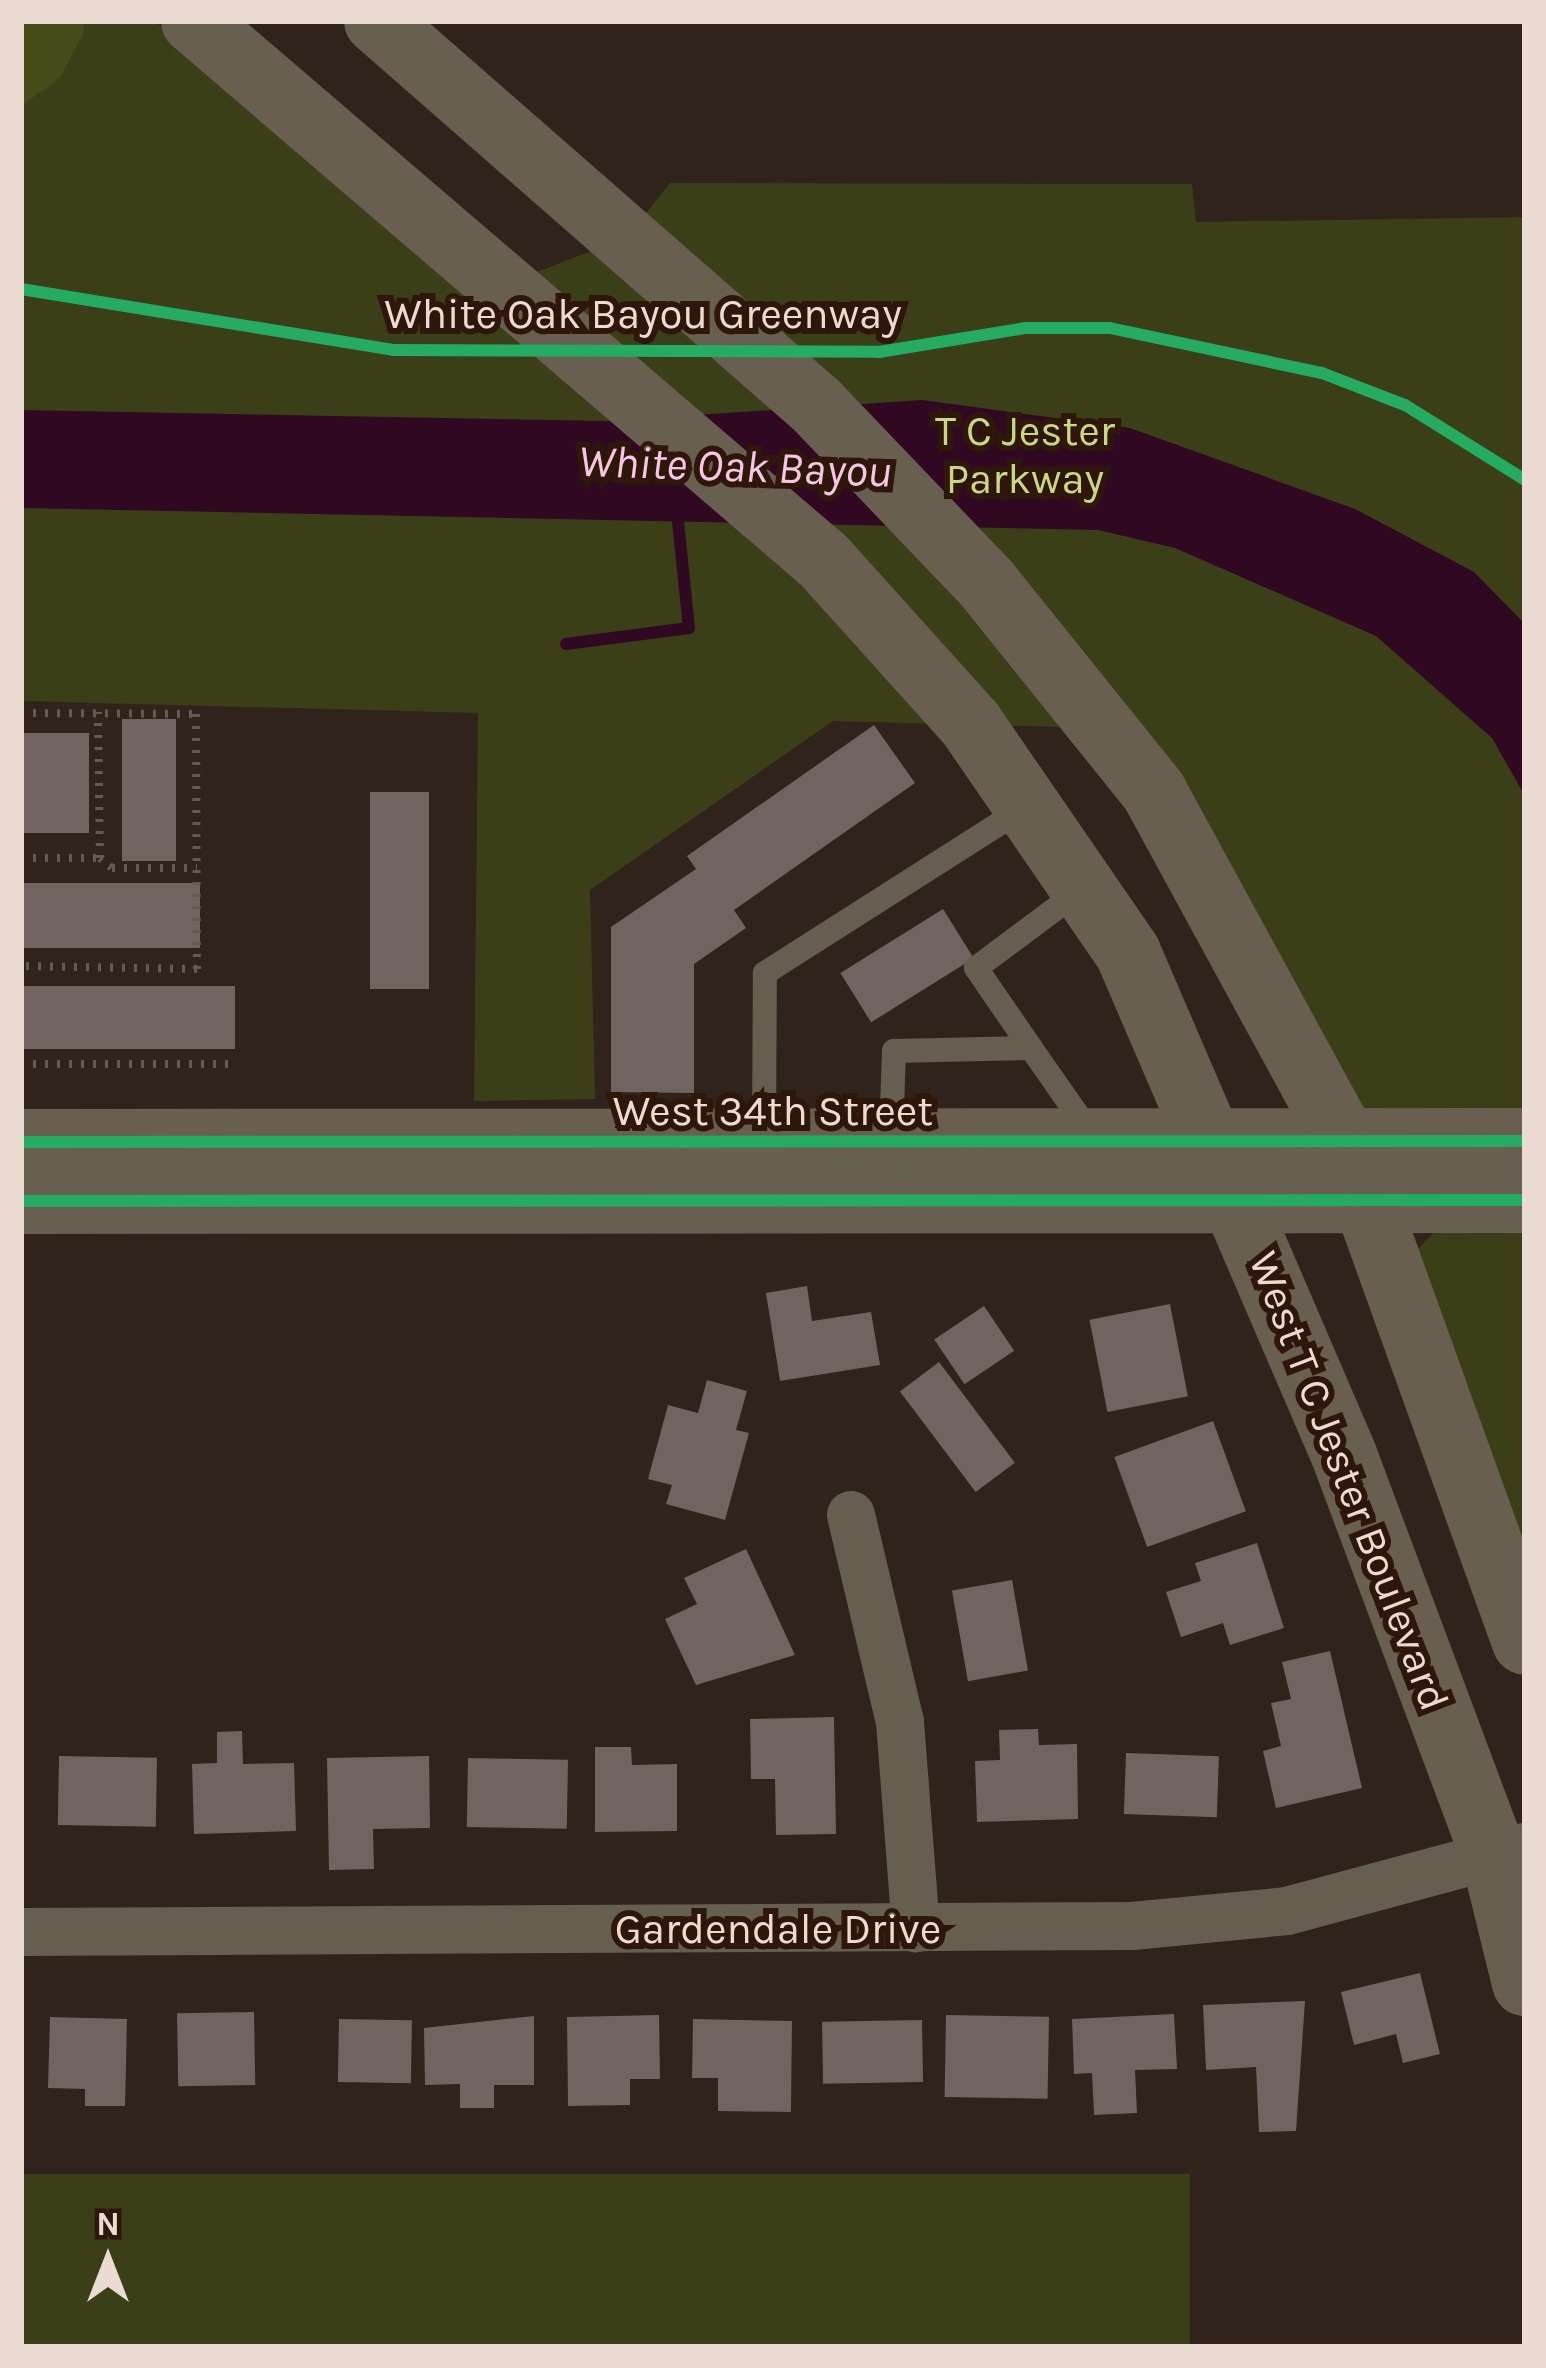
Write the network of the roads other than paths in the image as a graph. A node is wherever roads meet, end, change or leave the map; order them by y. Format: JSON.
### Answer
{"nodes":[{"id":1,"x":194,"y":21,"type":"edge"},
{"id":2,"x":377,"y":21,"type":"edge"},
{"id":3,"x":1048,"y":660,"type":"junction"},
{"id":4,"x":970,"y":722,"type":"junction"},
{"id":5,"x":1027,"y":806,"type":"junction"},
{"id":6,"x":1083,"y":888,"type":"junction"},
{"id":7,"x":1031,"y":1048,"type":"junction"},
{"id":8,"x":21,"y":1142,"type":"edge"},
{"id":9,"x":1097,"y":1142,"type":"junction"},
{"id":10,"x":1214,"y":1142,"type":"junction"},
{"id":11,"x":1345,"y":1142,"type":"junction"},
{"id":12,"x":764,"y":1145,"type":"junction"},
{"id":13,"x":890,"y":1145,"type":"junction"},
{"id":14,"x":1508,"y":1170,"type":"edge"},
{"id":15,"x":21,"y":1202,"type":"edge"},
{"id":16,"x":1368,"y":1204,"type":"junction"},
{"id":17,"x":1241,"y":1207,"type":"junction"},
{"id":18,"x":851,"y":1515,"type":"dead end"},
{"id":19,"x":1525,"y":1642,"type":"edge"},
{"id":20,"x":1509,"y":1852,"type":"edge"},
{"id":21,"x":916,"y":1928,"type":"junction"},
{"id":22,"x":21,"y":1932,"type":"edge"},
{"id":23,"x":1525,"y":1983,"type":"edge"}],
"edges":[{"from":1,"to":4,"type":"main road","name":"West T C Jester Boulevard"},
{"from":2,"to":3,"type":"main road"},
{"from":3,"to":4,"type":"main road"},
{"from":3,"to":11,"type":"main road"},
{"from":4,"to":5,"type":"main road","name":"West T C Jester Boulevard"},
{"from":5,"to":6,"type":"main road","name":"West T C Jester Boulevard"},
{"from":5,"to":12,"type":"lane"},
{"from":6,"to":7,"type":"lane"},
{"from":6,"to":10,"type":"main road","name":"West T C Jester Boulevard"},
{"from":7,"to":9,"type":"lane"},
{"from":7,"to":13,"type":"lane"},
{"from":8,"to":12,"type":"main road","name":"West 34th Street"},
{"from":9,"to":10,"type":"main road","name":"West 34th Street"},
{"from":9,"to":13,"type":"main road","name":"West 34th Street"},
{"from":10,"to":11,"type":"main road","name":"West 34th Street"},
{"from":10,"to":17,"type":"main road","name":"West T C Jester Boulevard"},
{"from":11,"to":14,"type":"main road","name":"West 34th Street"},
{"from":11,"to":16,"type":"main road"},
{"from":12,"to":13,"type":"main road","name":"West 34th Street"},
{"from":14,"to":16,"type":"main road","name":"West 34th Street"},
{"from":15,"to":17,"type":"main road","name":"West 34th Street"},
{"from":16,"to":17,"type":"main road","name":"West 34th Street"},
{"from":16,"to":19,"type":"main road"},
{"from":17,"to":20,"type":"main road","name":"West T C Jester Boulevard"},
{"from":18,"to":21,"type":"street"},
{"from":20,"to":21,"type":"street","name":"Gardendale Drive"},
{"from":20,"to":23,"type":"main road","name":"West T C Jester Boulevard"},
{"from":21,"to":22,"type":"street","name":"Gardendale Drive"}]}
